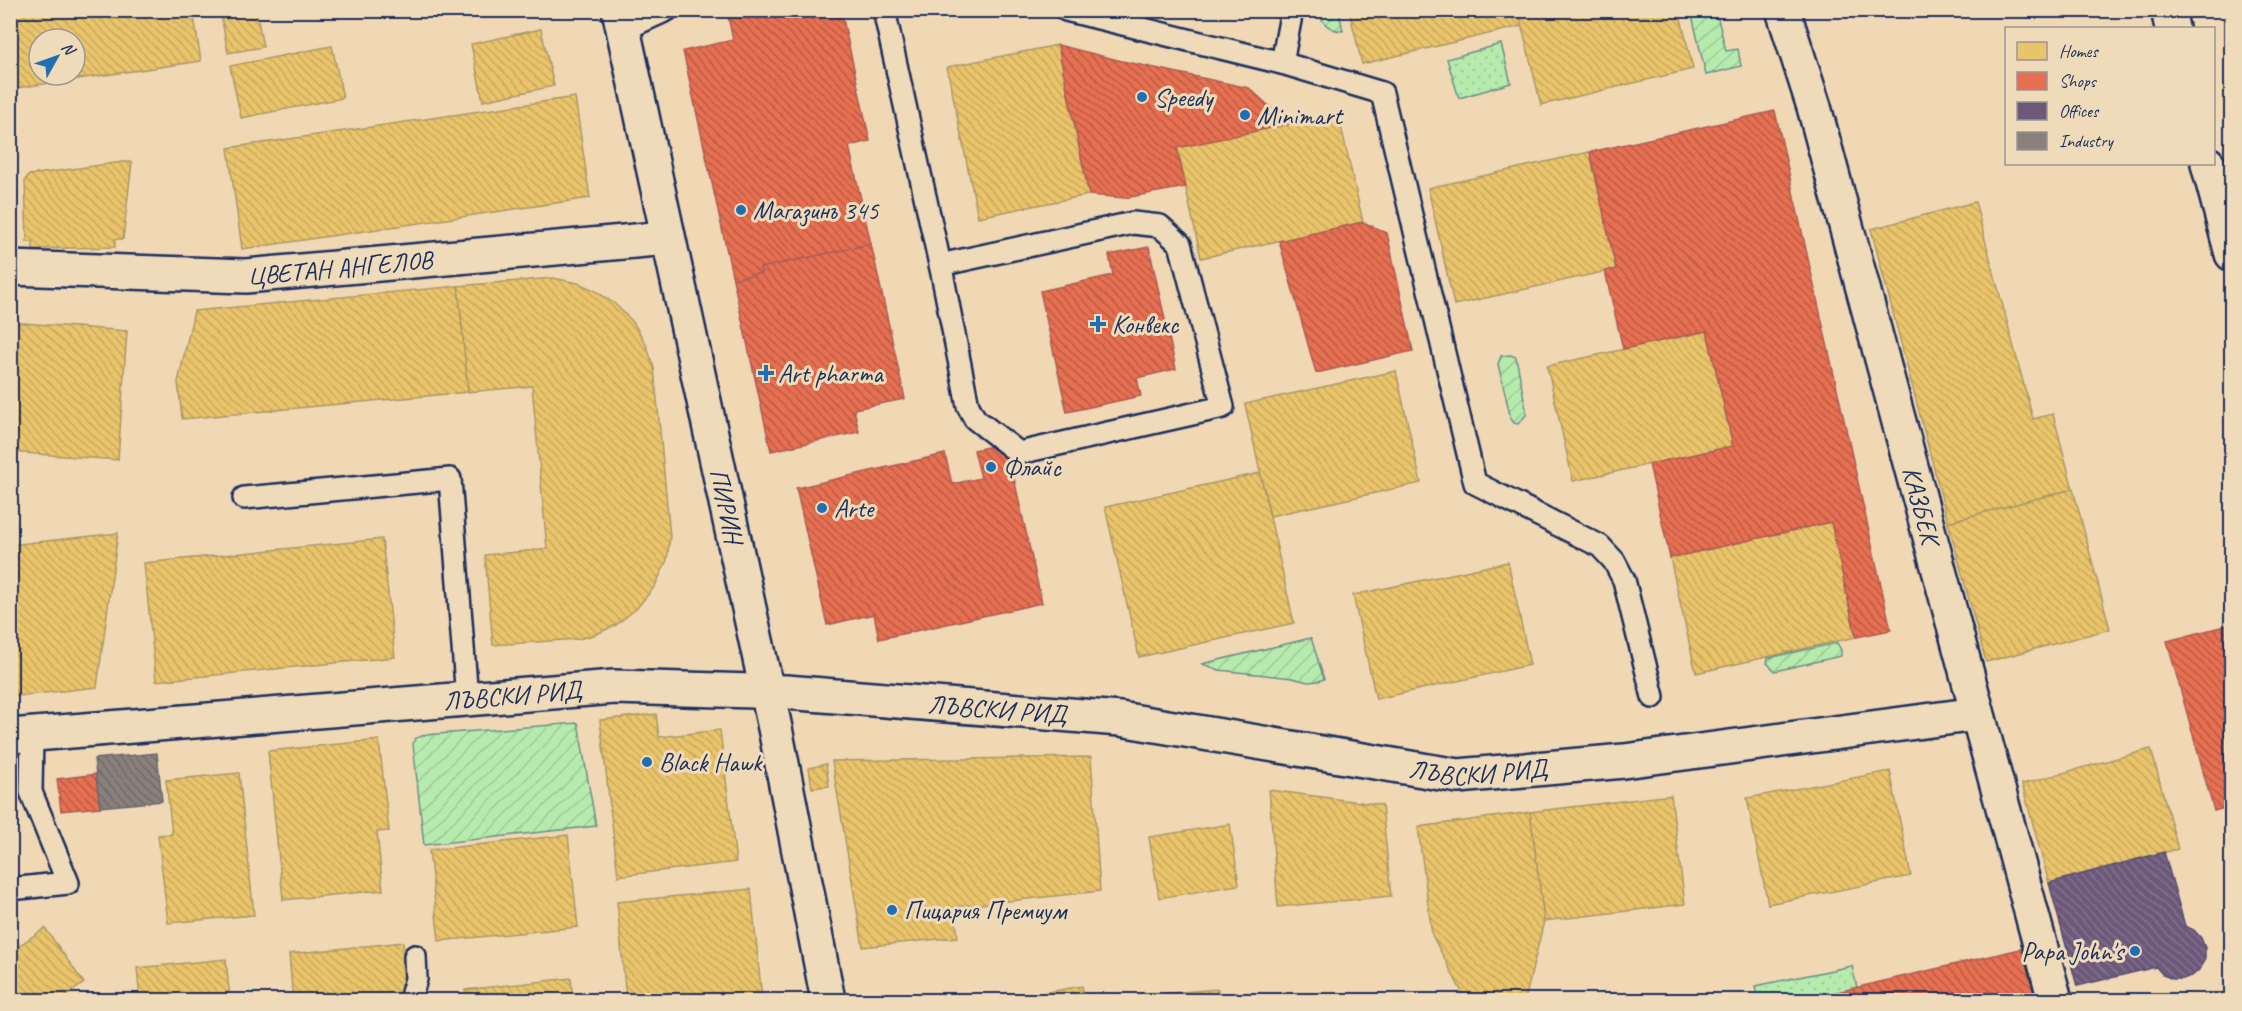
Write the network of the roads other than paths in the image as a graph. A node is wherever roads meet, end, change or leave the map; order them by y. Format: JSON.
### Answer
{"nodes":[{"id":1,"x":667,"y":10,"type":"edge"},
{"id":2,"x":884,"y":10,"type":"edge"},
{"id":3,"x":1066,"y":10,"type":"edge"},
{"id":4,"x":1292,"y":10,"type":"edge"},
{"id":5,"x":1784,"y":10,"type":"edge"},
{"id":6,"x":2168,"y":10,"type":"edge"},
{"id":7,"x":621,"y":20,"type":"edge"},
{"id":8,"x":2172,"y":27,"type":"edge"},
{"id":9,"x":1282,"y":63,"type":"junction"},
{"id":10,"x":2208,"y":165,"type":"edge"},
{"id":11,"x":668,"y":238,"type":"junction"},
{"id":12,"x":2232,"y":254,"type":"edge"},
{"id":13,"x":940,"y":265,"type":"junction"},
{"id":14,"x":10,"y":268,"type":"edge"},
{"id":15,"x":244,"y":498,"type":"dead end"},
{"id":16,"x":767,"y":691,"type":"junction"},
{"id":17,"x":1653,"y":696,"type":"dead end"},
{"id":18,"x":467,"y":699,"type":"junction"},
{"id":19,"x":1977,"y":714,"type":"junction"},
{"id":20,"x":21,"y":735,"type":"edge"},
{"id":21,"x":10,"y":889,"type":"edge"},
{"id":22,"x":415,"y":956,"type":"dead end"},
{"id":23,"x":410,"y":1000,"type":"edge"},
{"id":24,"x":828,"y":1000,"type":"edge"},
{"id":25,"x":2055,"y":1000,"type":"edge"}],
"edges":[{"from":1,"to":7,"type":"lane"},
{"from":2,"to":13,"type":"lane"},
{"from":3,"to":9,"type":"lane"},
{"from":4,"to":9,"type":"lane"},
{"from":5,"to":19,"type":"street","name":"КАЗБЕК"},
{"from":6,"to":8,"type":"street"},
{"from":7,"to":11,"type":"street","name":"ПИРИН"},
{"from":9,"to":17,"type":"lane"},
{"from":10,"to":12,"type":"street"},
{"from":11,"to":14,"type":"street","name":"ЦВЕТАН АНГЕЛОВ"},
{"from":11,"to":16,"type":"street","name":"ПИРИН"},
{"from":13,"to":13,"type":"lane"},
{"from":15,"to":18,"type":"lane"},
{"from":16,"to":18,"type":"street","name":"ЛЪВСКИ РИД"},
{"from":16,"to":19,"type":"street","name":"ЛЪВСКИ РИД"},
{"from":16,"to":24,"type":"street","name":"ПИРИН"},
{"from":18,"to":20,"type":"street","name":"ЛЪВСКИ РИД"},
{"from":19,"to":25,"type":"street","name":"КАЗБЕК"},
{"from":20,"to":21,"type":"lane"},
{"from":22,"to":23,"type":"lane"}]}
